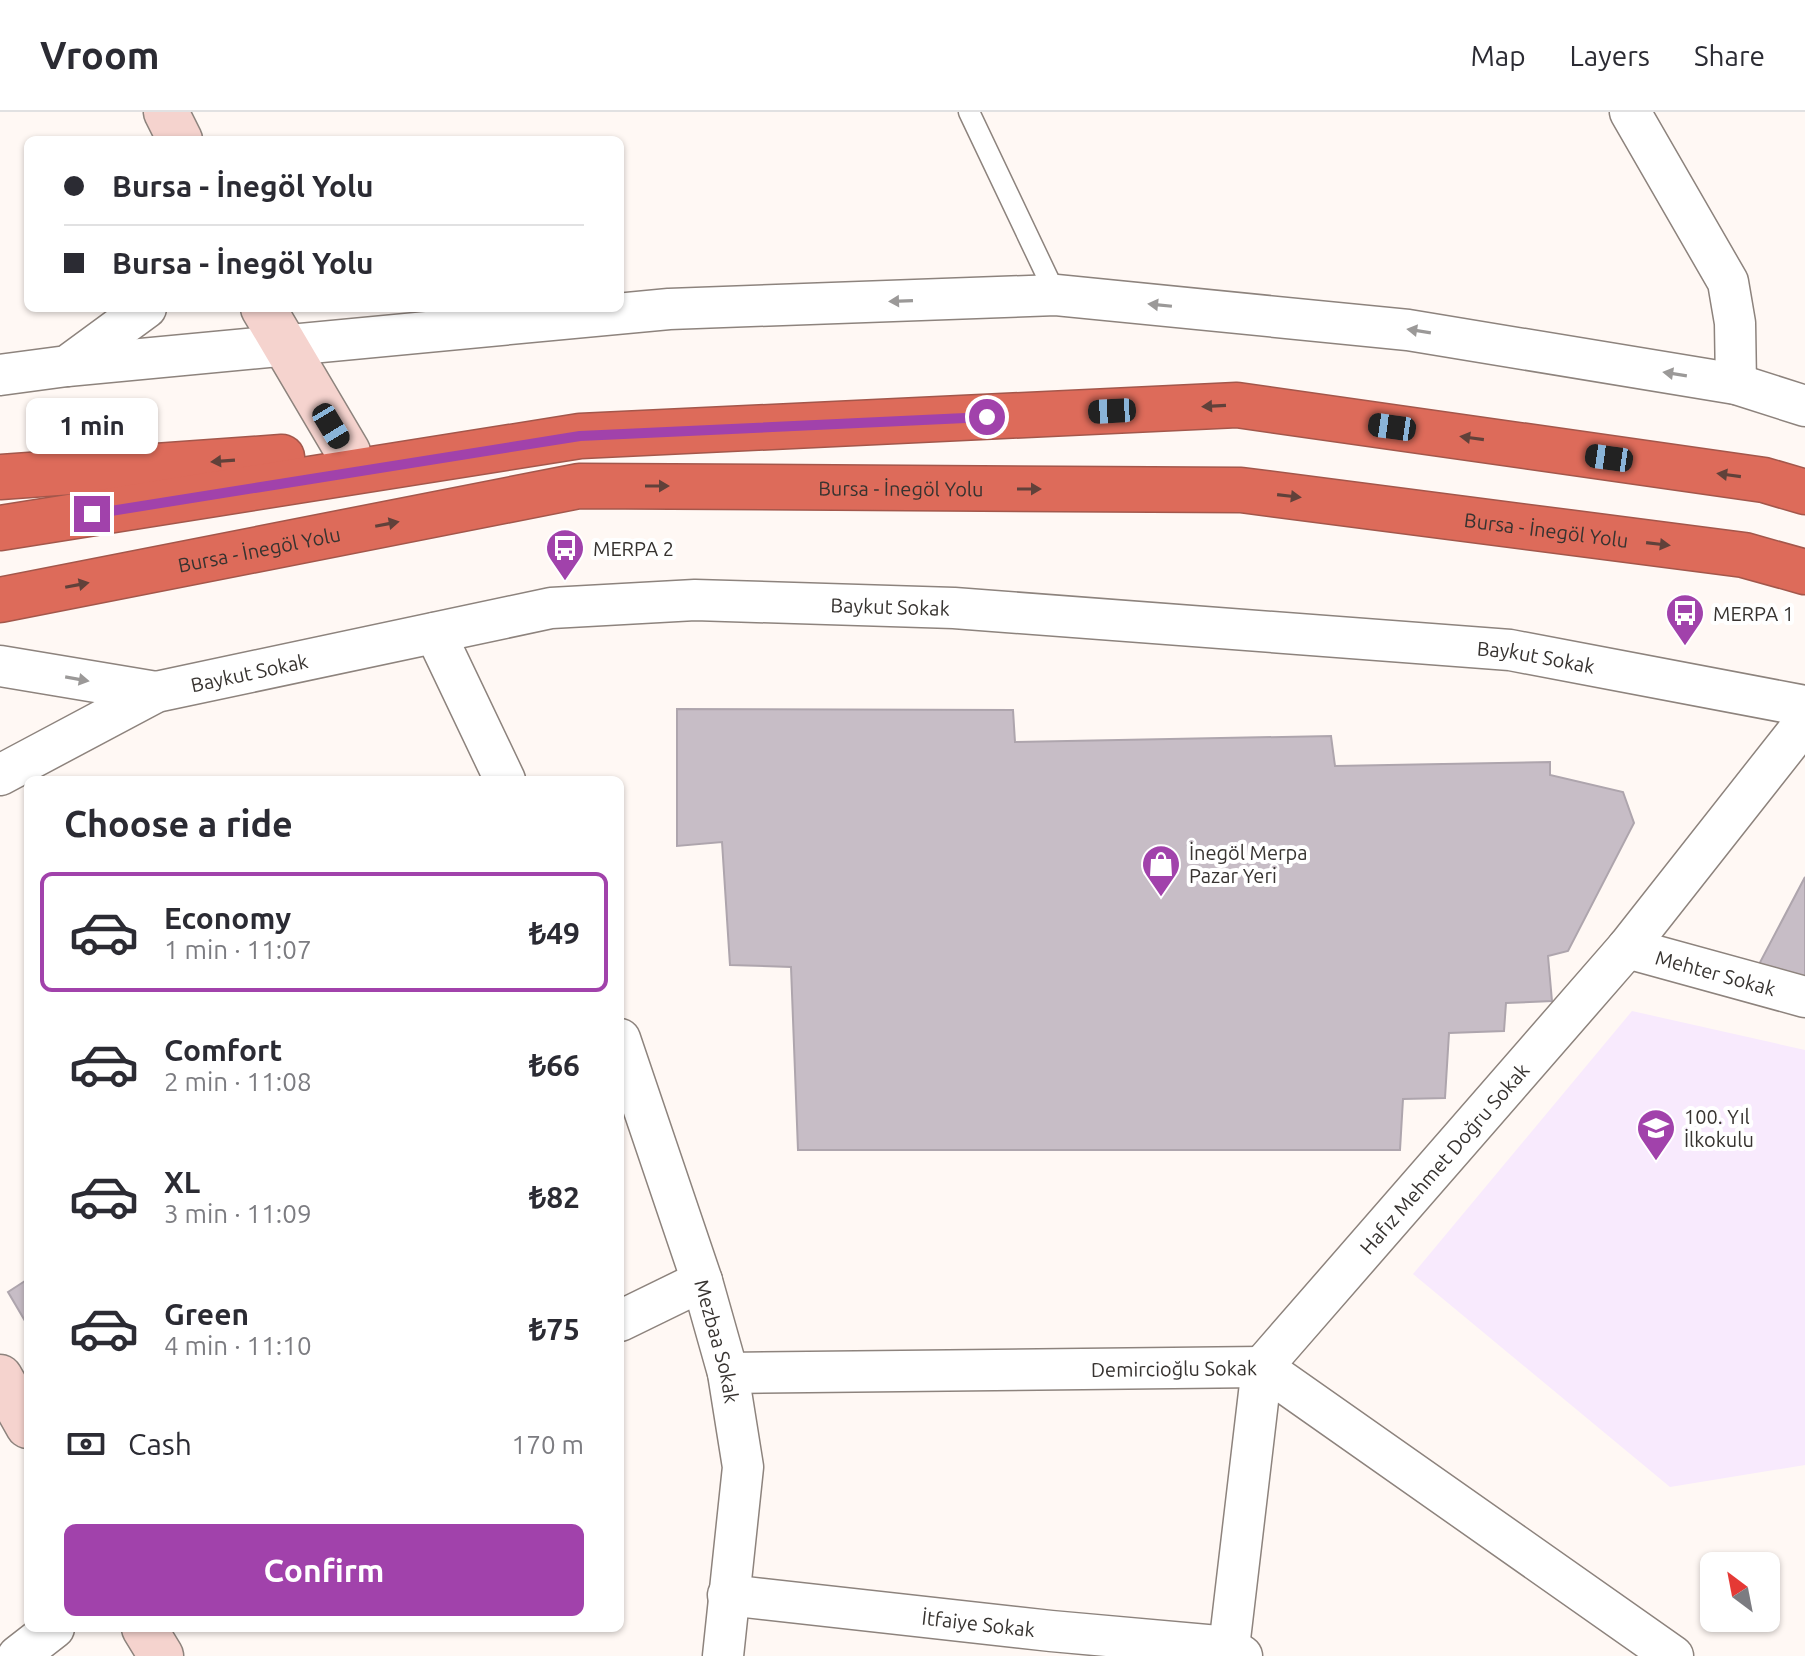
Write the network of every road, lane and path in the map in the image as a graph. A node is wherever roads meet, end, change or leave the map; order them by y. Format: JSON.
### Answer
{"nodes":[{"id":1,"x":166,"y":112,"type":"edge"},
{"id":2,"x":969,"y":112,"type":"edge"},
{"id":3,"x":1630,"y":112,"type":"edge"},
{"id":4,"x":178,"y":136,"type":"edge"},
{"id":5,"x":1056,"y":295,"type":"junction"},
{"id":6,"x":624,"y":311,"type":"edge"},
{"id":7,"x":141,"y":312,"type":"edge"},
{"id":8,"x":603,"y":312,"type":"edge"},
{"id":9,"x":273,"y":327,"type":"edge"},
{"id":10,"x":67,"y":366,"type":"junction"},
{"id":11,"x":0,"y":375,"type":"edge"},
{"id":12,"x":1736,"y":384,"type":"junction"},
{"id":13,"x":1805,"y":406,"type":"edge"},
{"id":14,"x":580,"y":436,"type":"junction"},
{"id":15,"x":348,"y":452,"type":"junction"},
{"id":16,"x":0,"y":477,"type":"edge"},
{"id":17,"x":1805,"y":492,"type":"edge"},
{"id":18,"x":0,"y":528,"type":"edge"},
{"id":19,"x":1805,"y":572,"type":"edge"},
{"id":20,"x":0,"y":600,"type":"edge"},
{"id":21,"x":435,"y":633,"type":"junction"},
{"id":22,"x":0,"y":666,"type":"edge"},
{"id":23,"x":156,"y":692,"type":"junction"},
{"id":24,"x":1805,"y":706,"type":"edge"},
{"id":25,"x":1805,"y":722,"type":"edge"},
{"id":26,"x":24,"y":771,"type":"edge"},
{"id":27,"x":503,"y":776,"type":"edge"},
{"id":28,"x":1627,"y":948,"type":"junction"},
{"id":29,"x":1805,"y":997,"type":"edge"},
{"id":30,"x":624,"y":1051,"type":"edge"},
{"id":31,"x":702,"y":1281,"type":"junction"},
{"id":32,"x":624,"y":1319,"type":"edge"},
{"id":33,"x":1262,"y":1367,"type":"junction"},
{"id":34,"x":728,"y":1373,"type":"junction"},
{"id":35,"x":0,"y":1377,"type":"edge"},
{"id":36,"x":24,"y":1419,"type":"edge"},
{"id":37,"x":728,"y":1595,"type":"junction"},
{"id":38,"x":49,"y":1632,"type":"edge"},
{"id":39,"x":146,"y":1632,"type":"edge"},
{"id":40,"x":1050,"y":1643,"type":"edge"},
{"id":41,"x":1233,"y":1653,"type":"edge"},
{"id":42,"x":18,"y":1656,"type":"edge"},
{"id":43,"x":161,"y":1656,"type":"edge"},
{"id":44,"x":723,"y":1656,"type":"edge"},
{"id":45,"x":1673,"y":1656,"type":"edge"}],
"edges":[{"from":1,"to":4,"type":"street"},
{"from":2,"to":5,"type":"lane"},
{"from":3,"to":12,"type":"street"},
{"from":5,"to":6,"type":"street","one_way":true},
{"from":12,"to":5,"type":"street","one_way":true},
{"from":7,"to":10,"type":"street"},
{"from":8,"to":9,"type":"street","one_way":true},
{"from":9,"to":10,"type":"street"},
{"from":9,"to":15,"type":"street"},
{"from":10,"to":11,"type":"street"},
{"from":12,"to":13,"type":"street"},
{"from":14,"to":15,"type":"highway"},
{"from":17,"to":14,"type":"highway","one_way":true},
{"from":14,"to":18,"type":"highway"},
{"from":15,"to":16,"type":"highway","one_way":true},
{"from":20,"to":19,"type":"highway","name":"Bursa - İnegöl Yolu","one_way":true},
{"from":21,"to":23,"type":"street","name":"Baykut Sokak"},
{"from":21,"to":24,"type":"street","name":"Baykut Sokak"},
{"from":21,"to":27,"type":"street"},
{"from":22,"to":23,"type":"street","one_way":true},
{"from":23,"to":26,"type":"street","name":"Baykut Sokak"},
{"from":25,"to":28,"type":"street","name":"Hafız Mehmet Doğru Sokak"},
{"from":28,"to":29,"type":"street","name":"Mehter Sokak"},
{"from":28,"to":33,"type":"street","name":"Hafız Mehmet Doğru Sokak"},
{"from":30,"to":31,"type":"street","name":"Mezbaa Sokak"},
{"from":31,"to":32,"type":"street"},
{"from":31,"to":34,"type":"street","name":"Mezbaa Sokak"},
{"from":33,"to":34,"type":"street","name":"Demircioğlu Sokak"},
{"from":33,"to":41,"type":"street"},
{"from":33,"to":45,"type":"street","name":"Demircioğlu Sokak"},
{"from":34,"to":37,"type":"street","name":"Mezbaa Sokak"},
{"from":35,"to":36,"type":"street"},
{"from":37,"to":40,"type":"street","name":"İtfaiye Sokak"},
{"from":37,"to":44,"type":"street","name":"Mezbaa Sokak"},
{"from":38,"to":42,"type":"street"},
{"from":39,"to":43,"type":"street"},
{"from":40,"to":41,"type":"street","name":"İtfaiye Sokak"}]}
